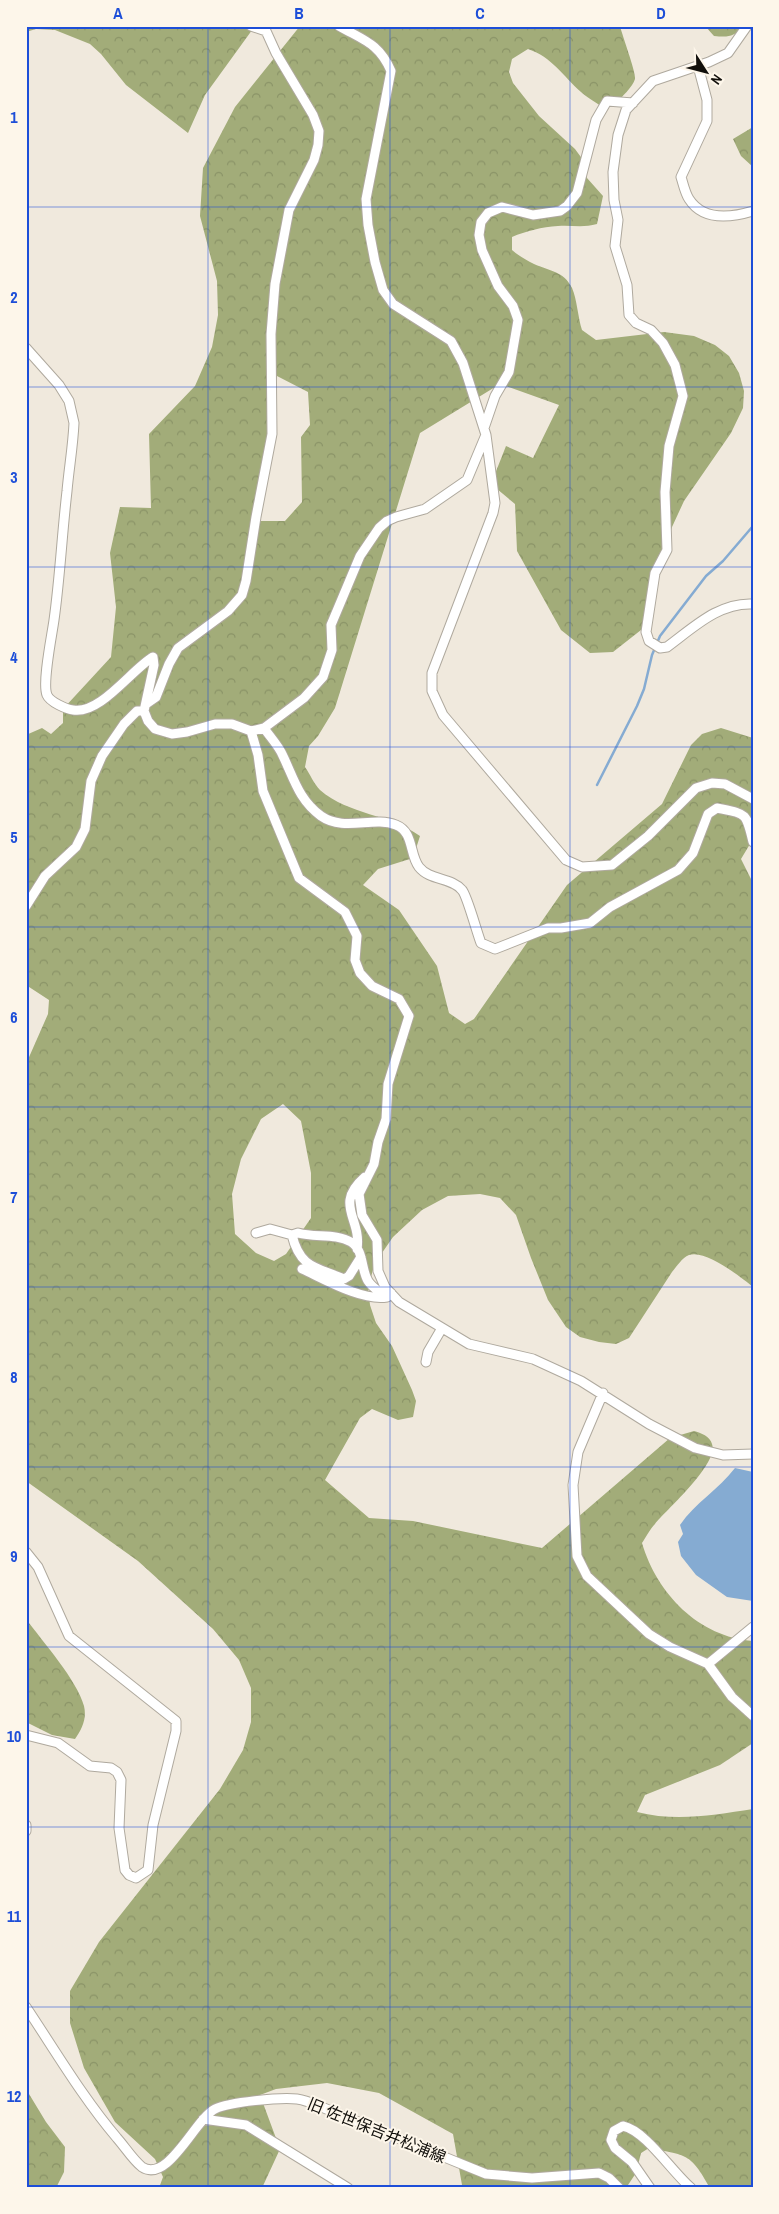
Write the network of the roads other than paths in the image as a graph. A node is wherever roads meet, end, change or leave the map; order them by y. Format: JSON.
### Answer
{"nodes":[{"id":1,"x":251,"y":26,"type":"edge"},
{"id":2,"x":339,"y":26,"type":"edge"},
{"id":3,"x":747,"y":26,"type":"edge"},
{"id":4,"x":269,"y":28,"type":"edge"},
{"id":5,"x":698,"y":66,"type":"junction"},
{"id":6,"x":633,"y":103,"type":"junction"},
{"id":7,"x":753,"y":211,"type":"edge"},
{"id":8,"x":26,"y":348,"type":"edge"},
{"id":9,"x":485,"y":432,"type":"junction"},
{"id":10,"x":753,"y":604,"type":"edge"},
{"id":11,"x":145,"y":707,"type":"junction"},
{"id":12,"x":264,"y":728,"type":"junction"},
{"id":13,"x":251,"y":731,"type":"junction"},
{"id":14,"x":753,"y":799,"type":"edge"},
{"id":15,"x":753,"y":842,"type":"edge"},
{"id":16,"x":26,"y":906,"type":"edge"},
{"id":17,"x":369,"y":1173,"type":"junction"},
{"id":18,"x":256,"y":1233,"type":"dead end"},
{"id":19,"x":292,"y":1235,"type":"junction"},
{"id":20,"x":359,"y":1253,"type":"junction"},
{"id":21,"x":302,"y":1270,"type":"dead end"},
{"id":22,"x":391,"y":1293,"type":"junction"},
{"id":23,"x":442,"y":1328,"type":"junction"},
{"id":24,"x":426,"y":1362,"type":"dead end"},
{"id":25,"x":603,"y":1393,"type":"junction"},
{"id":26,"x":753,"y":1454,"type":"edge"},
{"id":27,"x":26,"y":1552,"type":"edge"},
{"id":28,"x":753,"y":1626,"type":"edge"},
{"id":29,"x":708,"y":1664,"type":"junction"},
{"id":30,"x":753,"y":1716,"type":"edge"},
{"id":31,"x":26,"y":1735,"type":"edge"},
{"id":32,"x":26,"y":1825,"type":"edge"},
{"id":33,"x":26,"y":1831,"type":"edge"},
{"id":34,"x":26,"y":2007,"type":"edge"},
{"id":35,"x":203,"y":2120,"type":"junction"},
{"id":36,"x":348,"y":2188,"type":"edge"},
{"id":37,"x":618,"y":2188,"type":"edge"},
{"id":38,"x":650,"y":2188,"type":"edge"},
{"id":39,"x":690,"y":2188,"type":"edge"}],
"edges":[{"from":1,"to":4,"type":"street"},
{"from":2,"to":9,"type":"street"},
{"from":3,"to":5,"type":"street"},
{"from":4,"to":11,"type":"street"},
{"from":5,"to":6,"type":"street"},
{"from":5,"to":7,"type":"street"},
{"from":6,"to":9,"type":"street"},
{"from":6,"to":10,"type":"street"},
{"from":8,"to":11,"type":"street"},
{"from":9,"to":12,"type":"street"},
{"from":9,"to":14,"type":"street"},
{"from":11,"to":13,"type":"street"},
{"from":11,"to":16,"type":"street"},
{"from":12,"to":13,"type":"street"},
{"from":12,"to":15,"type":"street"},
{"from":13,"to":17,"type":"street"},
{"from":17,"to":20,"type":"street"},
{"from":17,"to":22,"type":"street"},
{"from":18,"to":19,"type":"street"},
{"from":19,"to":20,"type":"street"},
{"from":19,"to":20,"type":"street"},
{"from":20,"to":22,"type":"street"},
{"from":21,"to":22,"type":"street"},
{"from":22,"to":23,"type":"street"},
{"from":23,"to":24,"type":"street"},
{"from":23,"to":25,"type":"street"},
{"from":25,"to":26,"type":"street"},
{"from":25,"to":29,"type":"street"},
{"from":27,"to":31,"type":"street"},
{"from":28,"to":29,"type":"street"},
{"from":29,"to":30,"type":"street"},
{"from":32,"to":33,"type":"street"},
{"from":34,"to":35,"type":"street","name":"旧 佐世保吉井松浦線"},
{"from":35,"to":36,"type":"street"},
{"from":35,"to":37,"type":"street","name":"旧 佐世保吉井松浦線"},
{"from":38,"to":39,"type":"street"}]}
